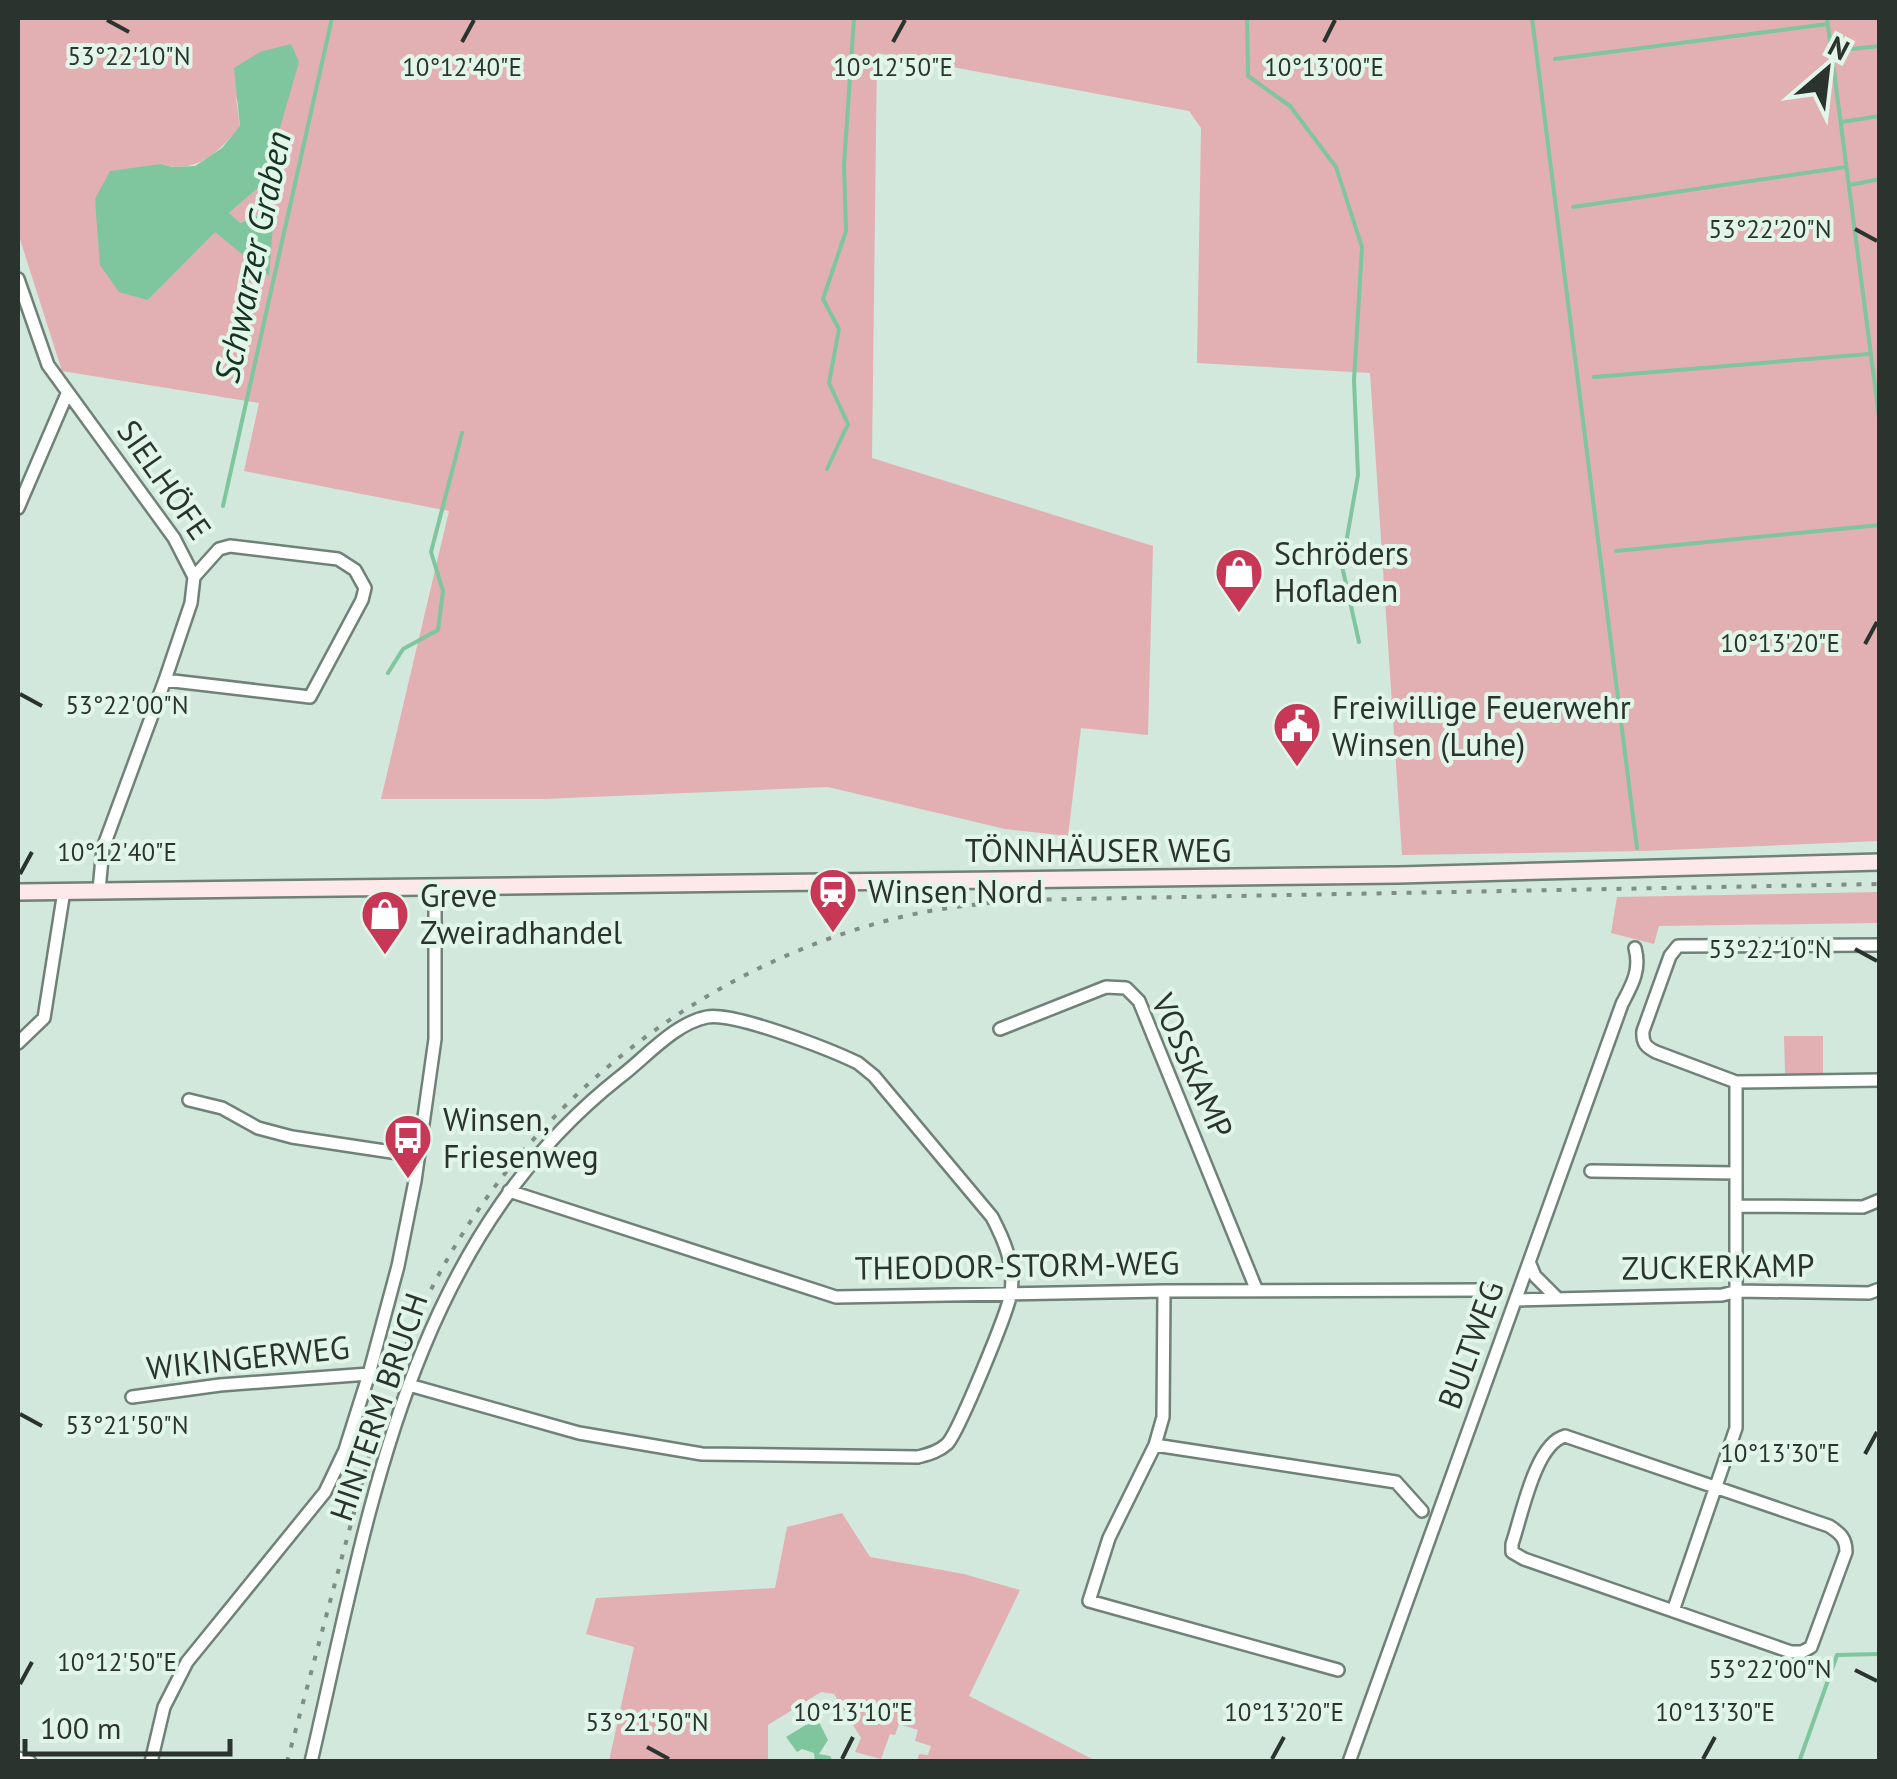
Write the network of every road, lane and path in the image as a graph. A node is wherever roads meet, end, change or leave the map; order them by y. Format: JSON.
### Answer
{"nodes":[{"id":1,"x":18,"y":279,"type":"edge"},
{"id":2,"x":66,"y":394,"type":"junction"},
{"id":3,"x":18,"y":508,"type":"edge"},
{"id":4,"x":194,"y":577,"type":"junction"},
{"id":5,"x":166,"y":680,"type":"junction"},
{"id":6,"x":1880,"y":862,"type":"edge"},
{"id":7,"x":435,"y":888,"type":"junction"},
{"id":8,"x":64,"y":890,"type":"junction"},
{"id":9,"x":98,"y":890,"type":"junction"},
{"id":10,"x":18,"y":892,"type":"edge"},
{"id":11,"x":1880,"y":946,"type":"edge"},
{"id":12,"x":1635,"y":948,"type":"dead end"},
{"id":13,"x":1000,"y":1029,"type":"dead end"},
{"id":14,"x":18,"y":1043,"type":"edge"},
{"id":15,"x":1880,"y":1080,"type":"edge"},
{"id":16,"x":1736,"y":1082,"type":"junction"},
{"id":17,"x":189,"y":1100,"type":"dead end"},
{"id":18,"x":418,"y":1156,"type":"junction"},
{"id":19,"x":1591,"y":1171,"type":"dead end"},
{"id":20,"x":1736,"y":1172,"type":"junction"},
{"id":21,"x":509,"y":1191,"type":"junction"},
{"id":22,"x":1880,"y":1200,"type":"edge"},
{"id":23,"x":1736,"y":1206,"type":"junction"},
{"id":24,"x":1530,"y":1264,"type":"junction"},
{"id":25,"x":1880,"y":1289,"type":"edge"},
{"id":26,"x":1483,"y":1290,"type":"dead end"},
{"id":27,"x":1164,"y":1291,"type":"junction"},
{"id":28,"x":1257,"y":1291,"type":"junction"},
{"id":29,"x":1738,"y":1292,"type":"junction"},
{"id":30,"x":1011,"y":1294,"type":"junction"},
{"id":31,"x":1556,"y":1298,"type":"junction"},
{"id":32,"x":1516,"y":1300,"type":"junction"},
{"id":33,"x":370,"y":1374,"type":"junction"},
{"id":34,"x":408,"y":1385,"type":"junction"},
{"id":35,"x":132,"y":1397,"type":"dead end"},
{"id":36,"x":1155,"y":1445,"type":"junction"},
{"id":37,"x":1716,"y":1488,"type":"junction"},
{"id":38,"x":1422,"y":1511,"type":"dead end"},
{"id":39,"x":1673,"y":1612,"type":"junction"},
{"id":40,"x":1338,"y":1670,"type":"dead end"},
{"id":41,"x":18,"y":1758,"type":"edge"},
{"id":42,"x":30,"y":1762,"type":"edge"},
{"id":43,"x":151,"y":1762,"type":"edge"},
{"id":44,"x":311,"y":1762,"type":"edge"},
{"id":45,"x":1348,"y":1762,"type":"edge"}],
"edges":[{"from":1,"to":2,"type":"street","name":"SIELHÖFE"},
{"from":2,"to":3,"type":"street"},
{"from":2,"to":4,"type":"street","name":"SIELHÖFE"},
{"from":4,"to":5,"type":"street","name":"SIELHÖFE"},
{"from":4,"to":5,"type":"street"},
{"from":5,"to":9,"type":"street","name":"SIELHÖFE"},
{"from":6,"to":7,"type":"main road","name":"TÖNNHÄUSER WEG"},
{"from":7,"to":9,"type":"main road","name":"TÖNNHÄUSER WEG"},
{"from":7,"to":18,"type":"street"},
{"from":8,"to":9,"type":"main road","name":"TÖNNHÄUSER WEG"},
{"from":8,"to":10,"type":"main road","name":"TÖNNHÄUSER WEG"},
{"from":8,"to":14,"type":"street"},
{"from":11,"to":16,"type":"street"},
{"from":12,"to":24,"type":"street","name":"BULTWEG"},
{"from":13,"to":28,"type":"street","name":"VOSSKAMP"},
{"from":15,"to":16,"type":"street"},
{"from":16,"to":20,"type":"street"},
{"from":17,"to":18,"type":"street"},
{"from":18,"to":33,"type":"street"},
{"from":19,"to":20,"type":"street"},
{"from":20,"to":23,"type":"street"},
{"from":21,"to":30,"type":"street","name":"THEODOR-STORM-WEG"},
{"from":21,"to":30,"type":"street","name":"HINTERM BRUCH"},
{"from":21,"to":34,"type":"street","name":"HINTERM BRUCH"},
{"from":22,"to":23,"type":"street"},
{"from":23,"to":29,"type":"street"},
{"from":24,"to":31,"type":"street"},
{"from":24,"to":32,"type":"street","name":"BULTWEG"},
{"from":25,"to":29,"type":"street","name":"ZUCKERKAMP"},
{"from":26,"to":28,"type":"street","name":"THEODOR-STORM-WEG"},
{"from":27,"to":28,"type":"street","name":"THEODOR-STORM-WEG"},
{"from":27,"to":30,"type":"street","name":"THEODOR-STORM-WEG"},
{"from":27,"to":36,"type":"street"},
{"from":29,"to":31,"type":"street","name":"ZUCKERKAMP"},
{"from":29,"to":37,"type":"street"},
{"from":30,"to":34,"type":"street"},
{"from":31,"to":32,"type":"street","name":"ZUCKERKAMP"},
{"from":32,"to":45,"type":"street","name":"BULTWEG"},
{"from":33,"to":35,"type":"street","name":"WIKINGERWEG"},
{"from":33,"to":43,"type":"street"},
{"from":34,"to":44,"type":"street","name":"HINTERM BRUCH"},
{"from":36,"to":38,"type":"street"},
{"from":36,"to":40,"type":"street"},
{"from":37,"to":39,"type":"street"},
{"from":37,"to":39,"type":"street"},
{"from":37,"to":39,"type":"street"},
{"from":41,"to":42,"type":"street"}]}
